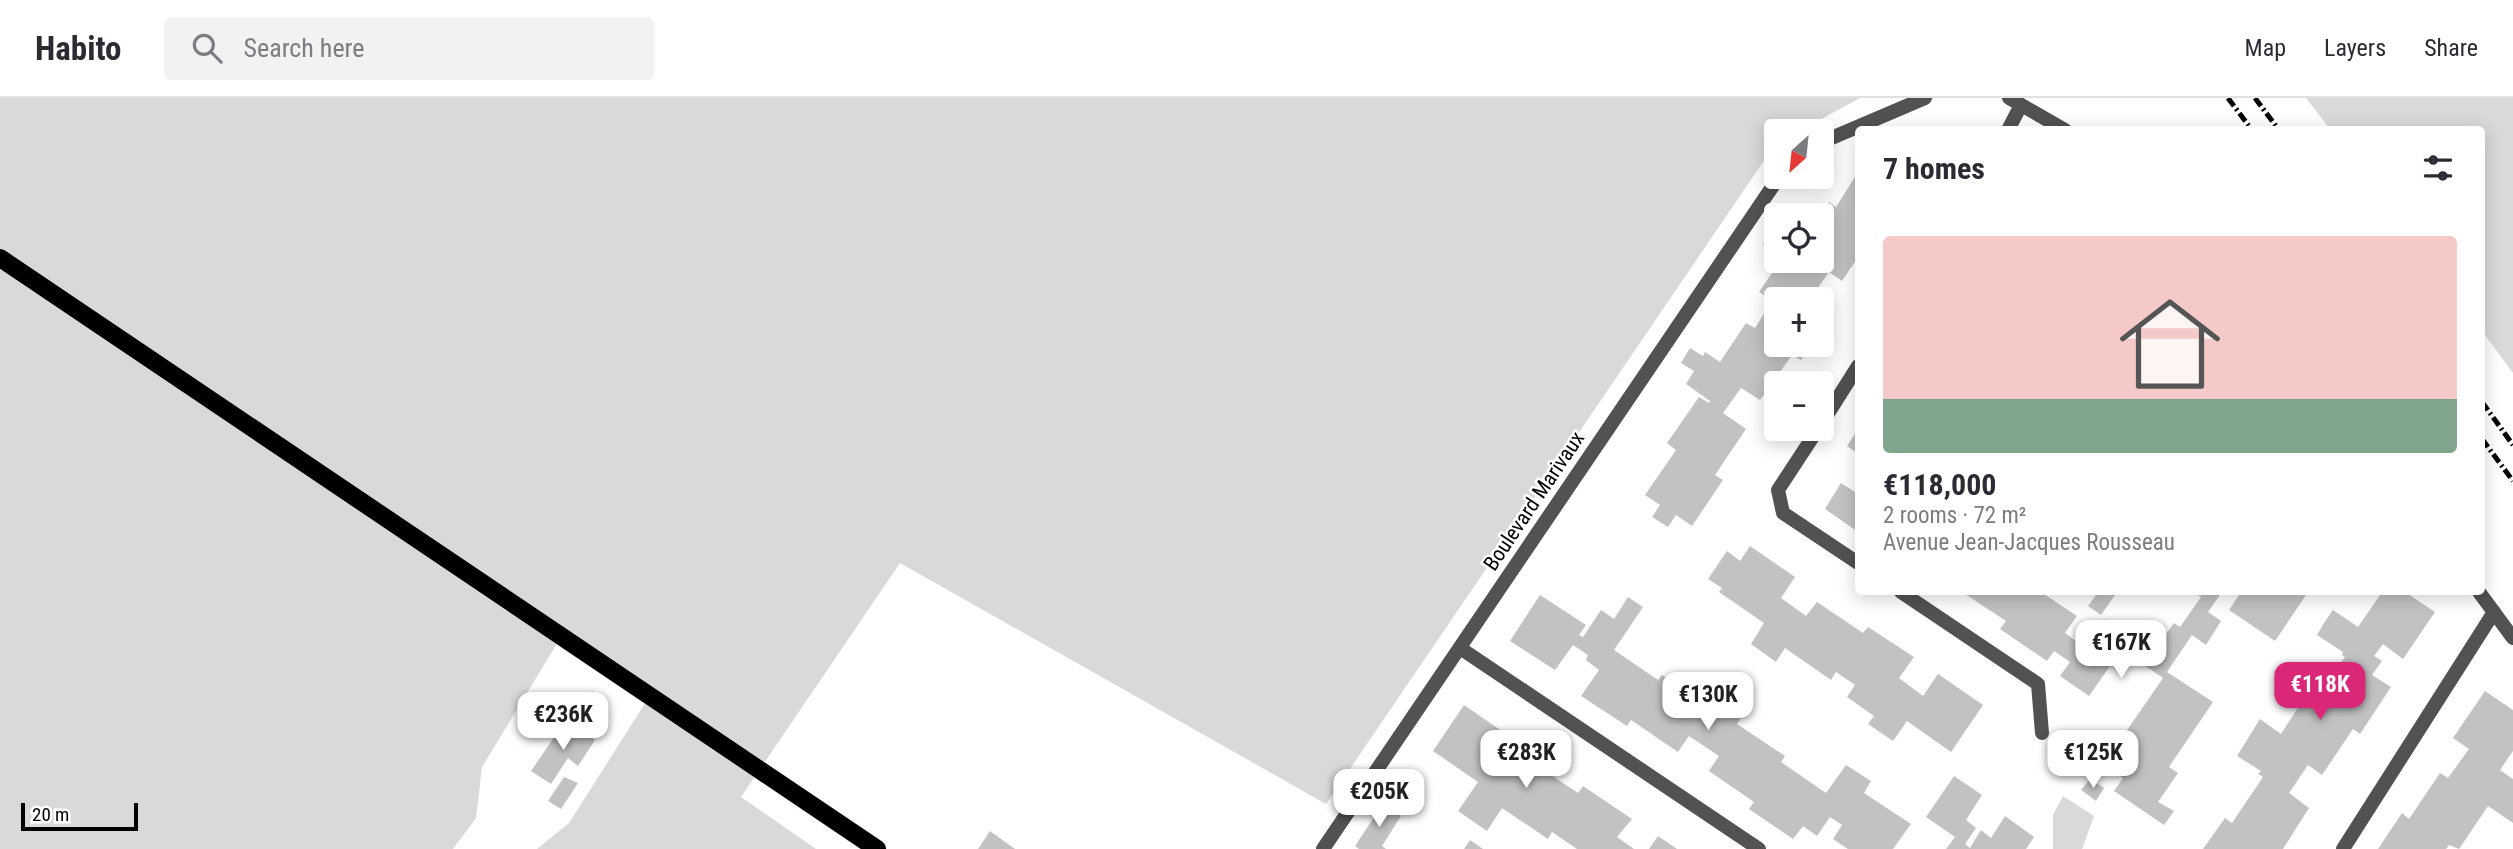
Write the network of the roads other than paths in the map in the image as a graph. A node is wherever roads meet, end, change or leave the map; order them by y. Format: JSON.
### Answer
{"nodes":[{"id":1,"x":1925,"y":98,"type":"edge"},
{"id":2,"x":2015,"y":102,"type":"edge"},
{"id":3,"x":1859,"y":126,"type":"edge"},
{"id":4,"x":2009,"y":126,"type":"edge"},
{"id":5,"x":2058,"y":126,"type":"edge"},
{"id":6,"x":1855,"y":128,"type":"edge"},
{"id":7,"x":1834,"y":137,"type":"edge"},
{"id":8,"x":1771,"y":189,"type":"edge"},
{"id":9,"x":0,"y":258,"type":"edge"},
{"id":10,"x":1855,"y":371,"type":"edge"},
{"id":11,"x":1834,"y":404,"type":"edge"},
{"id":12,"x":1810,"y":441,"type":"edge"},
{"id":13,"x":1855,"y":561,"type":"edge"},
{"id":14,"x":1905,"y":595,"type":"edge"},
{"id":15,"x":2481,"y":595,"type":"edge"},
{"id":16,"x":2494,"y":612,"type":"junction"},
{"id":17,"x":2513,"y":638,"type":"edge"},
{"id":18,"x":1460,"y":648,"type":"junction"},
{"id":19,"x":2042,"y":733,"type":"dead end"},
{"id":20,"x":877,"y":849,"type":"edge"},
{"id":21,"x":1323,"y":849,"type":"edge"},
{"id":22,"x":1759,"y":849,"type":"edge"},
{"id":23,"x":2343,"y":849,"type":"edge"}],
"edges":[{"from":1,"to":3,"type":"street"},
{"from":2,"to":4,"type":"street"},
{"from":2,"to":5,"type":"street"},
{"from":6,"to":7,"type":"street"},
{"from":8,"to":18,"type":"street","name":"Boulevard Marivaux"},
{"from":9,"to":20,"type":"main road"},
{"from":10,"to":11,"type":"street"},
{"from":12,"to":13,"type":"street"},
{"from":14,"to":19,"type":"street"},
{"from":15,"to":16,"type":"street"},
{"from":16,"to":17,"type":"street"},
{"from":16,"to":23,"type":"street"},
{"from":18,"to":21,"type":"street","name":"Boulevard Marivaux"},
{"from":18,"to":22,"type":"street"}]}
